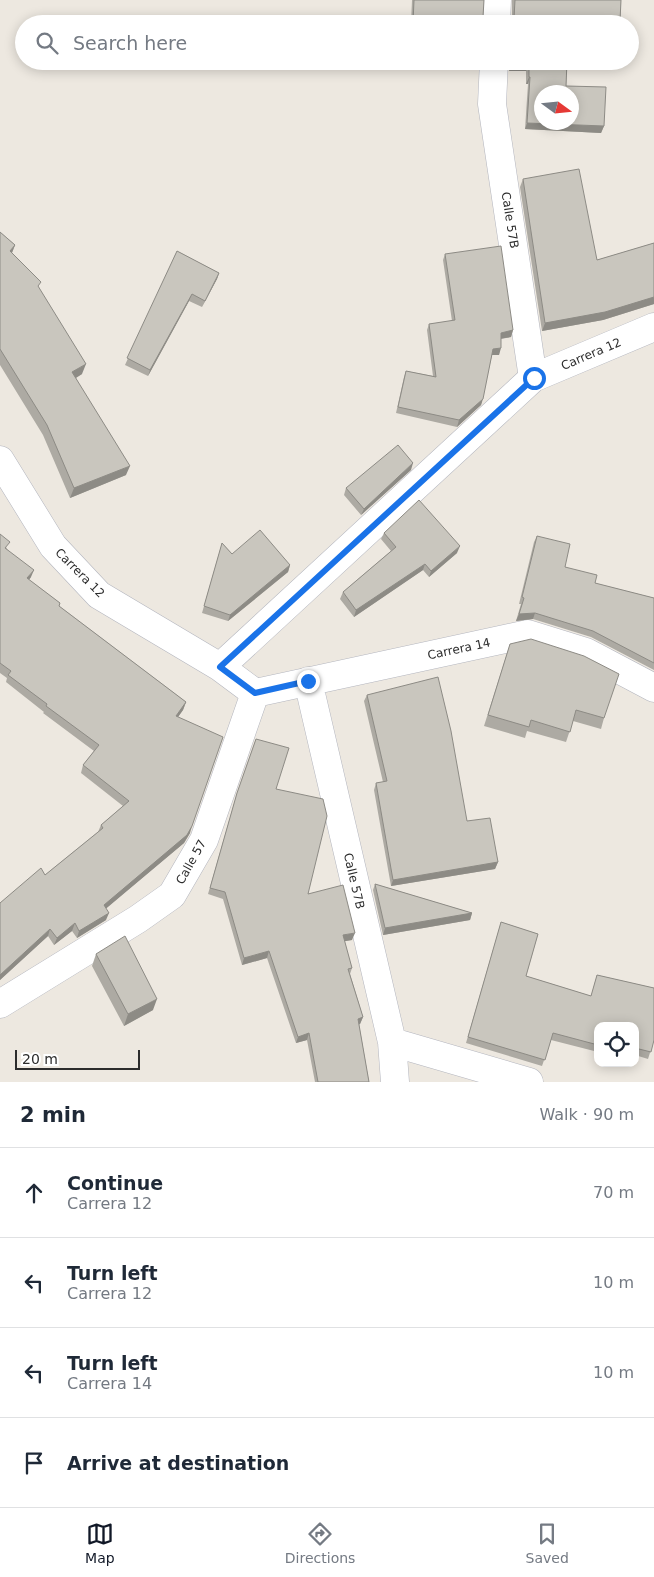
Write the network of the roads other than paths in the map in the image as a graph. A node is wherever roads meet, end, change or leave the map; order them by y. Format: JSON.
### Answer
{"nodes":[{"id":1,"x":497,"y":0,"type":"edge"},
{"id":2,"x":496,"y":15,"type":"edge"},
{"id":3,"x":494,"y":70,"type":"edge"},
{"id":4,"x":654,"y":327,"type":"edge"},
{"id":5,"x":534,"y":378,"type":"junction"},
{"id":6,"x":0,"y":460,"type":"edge"},
{"id":7,"x":220,"y":667,"type":"junction"},
{"id":8,"x":308,"y":681,"type":"junction"},
{"id":9,"x":654,"y":688,"type":"edge"},
{"id":10,"x":255,"y":693,"type":"junction"},
{"id":11,"x":0,"y":1004,"type":"edge"},
{"id":12,"x":392,"y":1042,"type":"junction"},
{"id":13,"x":395,"y":1082,"type":"edge"},
{"id":14,"x":529,"y":1082,"type":"edge"}],
"edges":[{"from":1,"to":2,"type":"street"},
{"from":3,"to":5,"type":"street","name":"Calle 57B"},
{"from":4,"to":5,"type":"street","name":"Carrera 12"},
{"from":5,"to":7,"type":"street","name":"Carrera 12"},
{"from":6,"to":7,"type":"street","name":"Carrera 12"},
{"from":7,"to":10,"type":"street","name":"Carrera 12"},
{"from":8,"to":9,"type":"street","name":"Carrera 14"},
{"from":8,"to":10,"type":"street","name":"Carrera 14"},
{"from":8,"to":12,"type":"street","name":"Calle 57B"},
{"from":10,"to":11,"type":"street","name":"Calle 57"},
{"from":12,"to":13,"type":"street","name":"Calle 57B"},
{"from":12,"to":14,"type":"street"}]}
